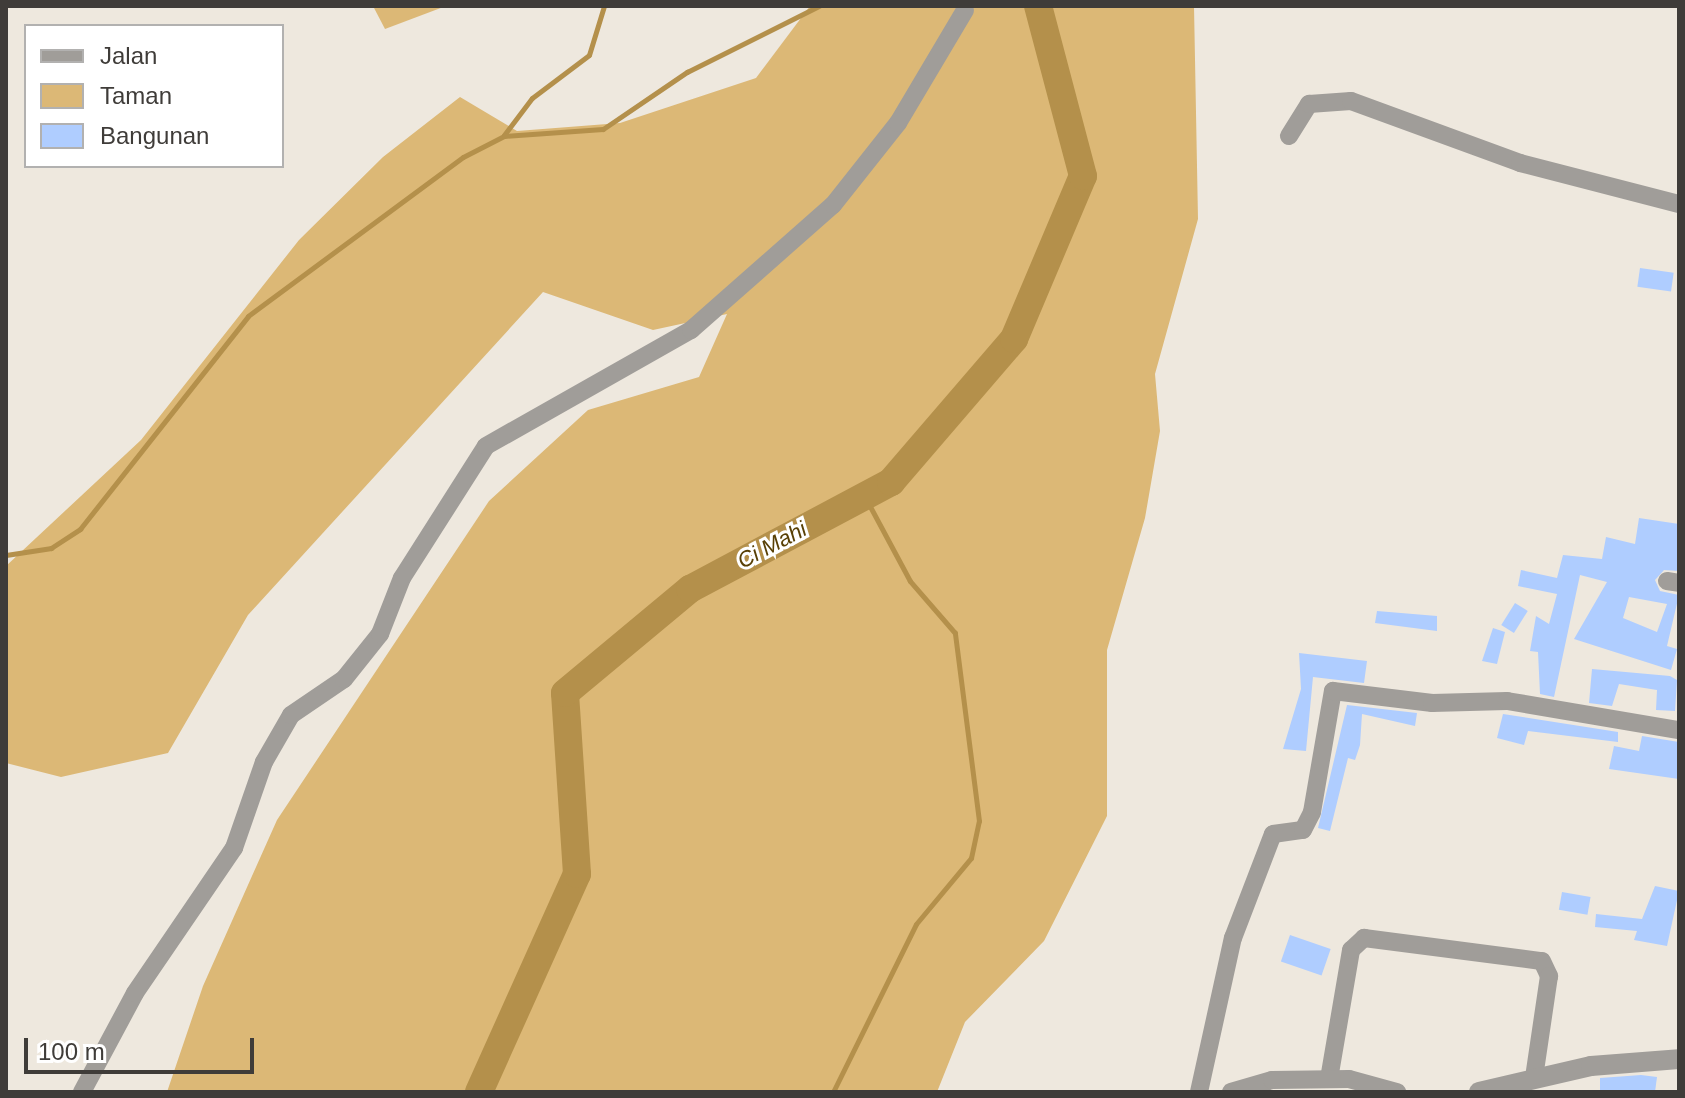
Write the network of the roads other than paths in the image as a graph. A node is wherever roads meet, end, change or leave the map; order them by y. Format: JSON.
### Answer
{"nodes":[{"id":1,"x":965,"y":10,"type":"dead end"},
{"id":2,"x":1289,"y":136,"type":"dead end"},
{"id":3,"x":1679,"y":204,"type":"edge"},
{"id":4,"x":1679,"y":730,"type":"edge"},
{"id":5,"x":1679,"y":1059,"type":"edge"},
{"id":6,"x":1534,"y":1077,"type":"junction"},
{"id":7,"x":1329,"y":1079,"type":"junction"},
{"id":8,"x":82,"y":1092,"type":"edge"},
{"id":9,"x":1199,"y":1092,"type":"edge"},
{"id":10,"x":1231,"y":1092,"type":"edge"},
{"id":11,"x":1397,"y":1092,"type":"edge"},
{"id":12,"x":1479,"y":1092,"type":"edge"}],
"edges":[{"from":1,"to":8,"type":"street"},
{"from":2,"to":3,"type":"street"},
{"from":4,"to":9,"type":"street"},
{"from":5,"to":6,"type":"street"},
{"from":6,"to":7,"type":"street"},
{"from":6,"to":12,"type":"street"},
{"from":7,"to":10,"type":"street"},
{"from":7,"to":11,"type":"street"}]}
